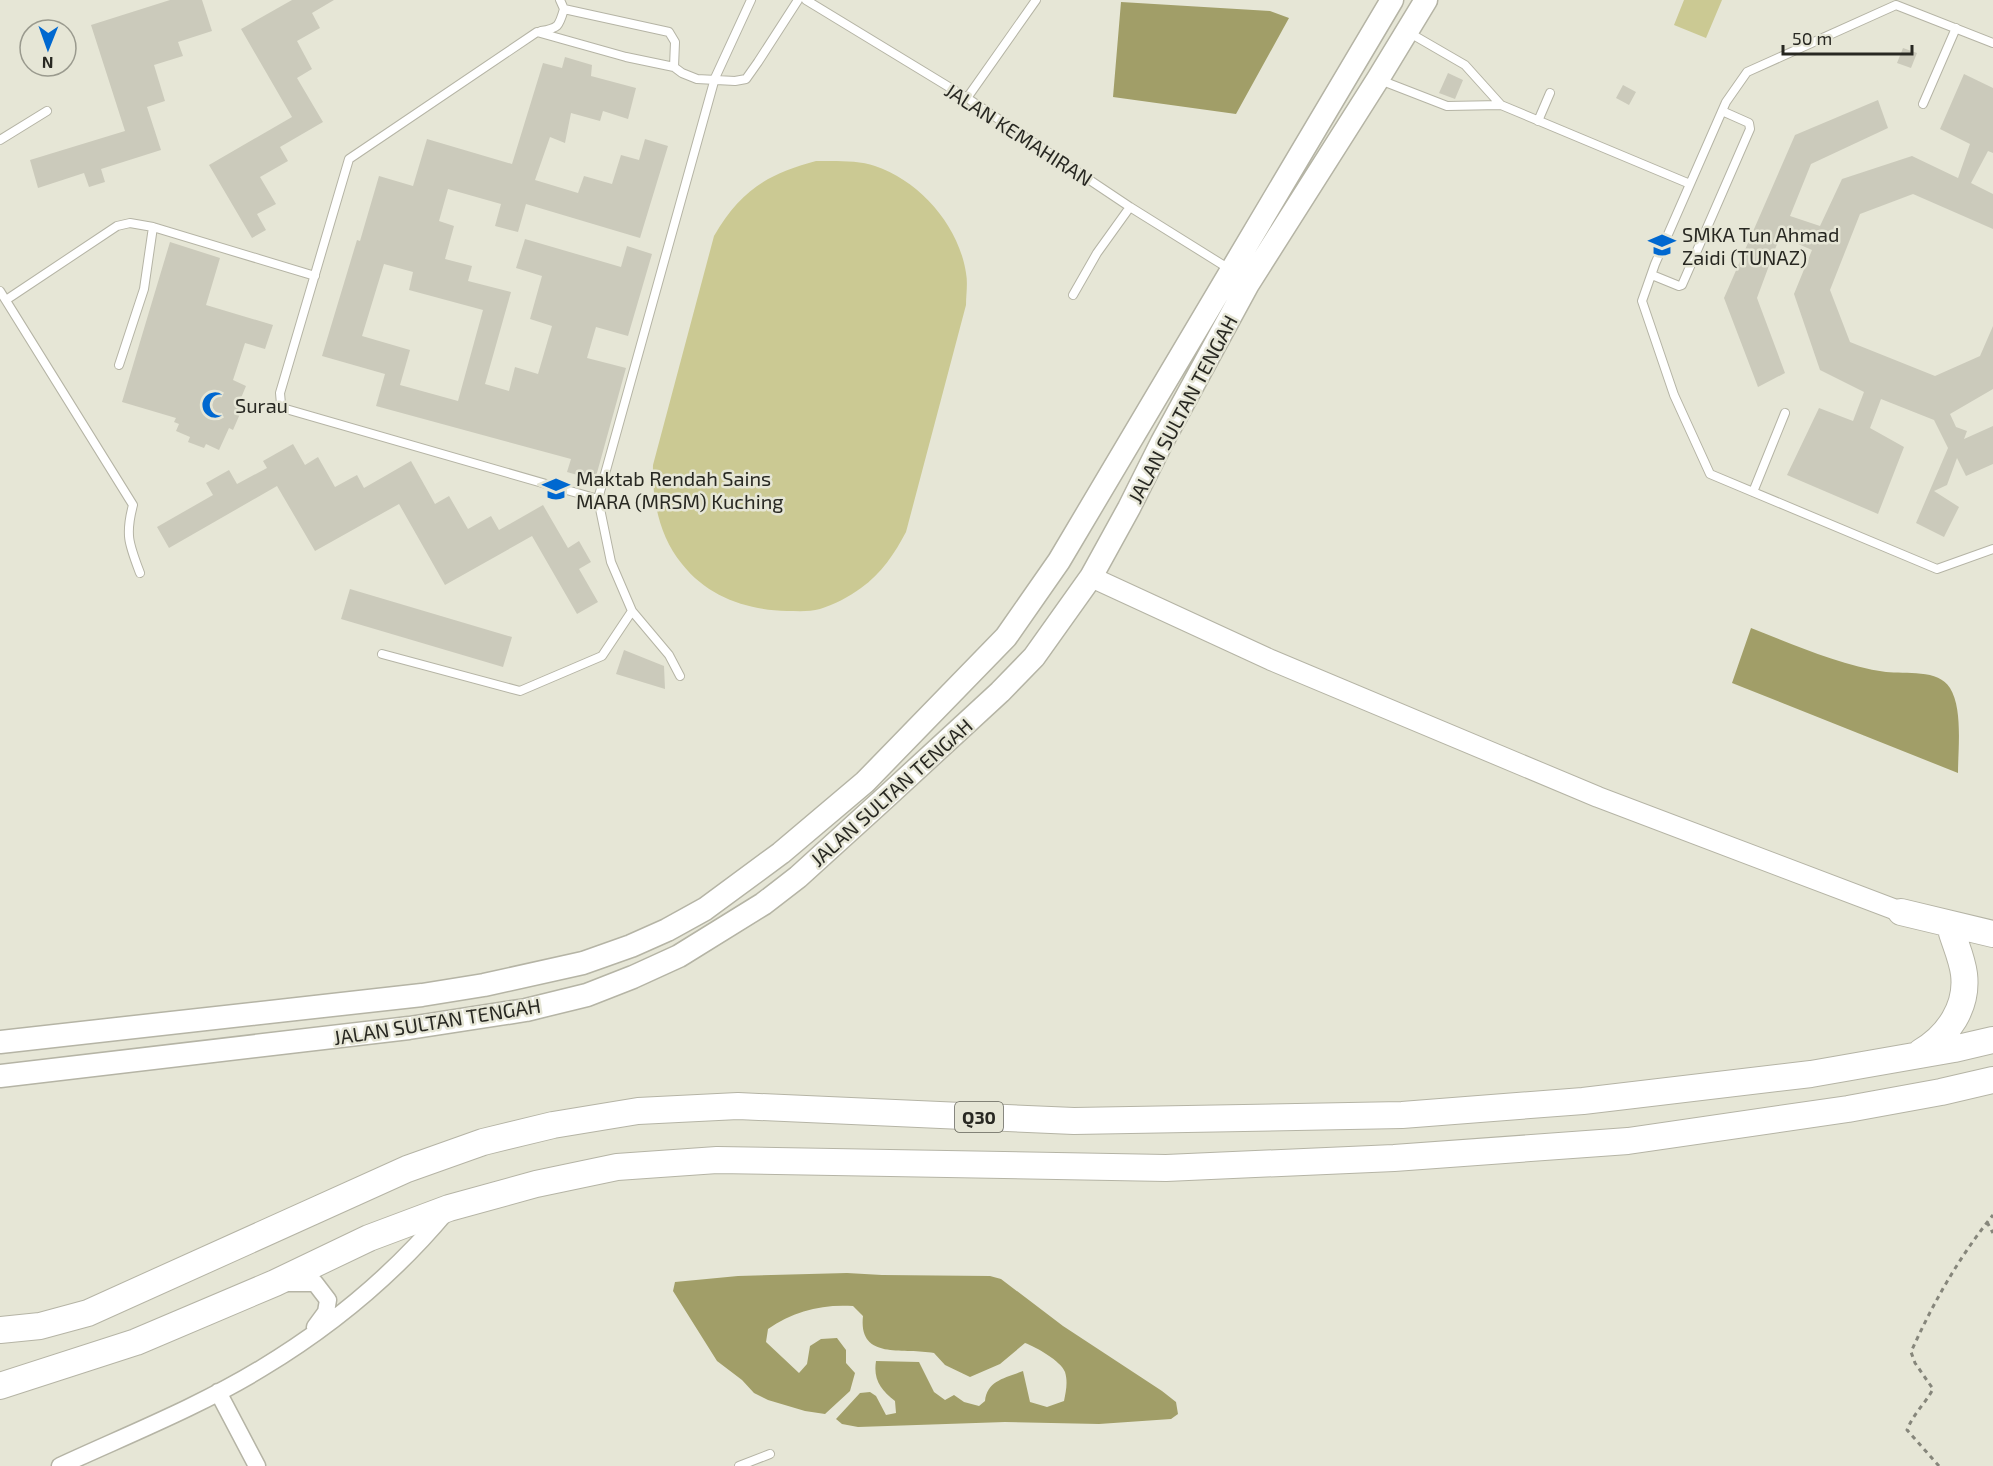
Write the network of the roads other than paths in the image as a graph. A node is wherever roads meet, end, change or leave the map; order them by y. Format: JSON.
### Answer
{"nodes":[{"id":1,"x":560,"y":0,"type":"edge"},
{"id":2,"x":751,"y":0,"type":"edge"},
{"id":3,"x":798,"y":0,"type":"edge"},
{"id":4,"x":806,"y":0,"type":"edge"},
{"id":5,"x":1036,"y":0,"type":"edge"},
{"id":6,"x":1392,"y":0,"type":"edge"},
{"id":7,"x":1426,"y":0,"type":"edge"},
{"id":8,"x":564,"y":9,"type":"junction"},
{"id":9,"x":1956,"y":28,"type":"junction"},
{"id":10,"x":1408,"y":31,"type":"junction"},
{"id":11,"x":537,"y":32,"type":"junction"},
{"id":12,"x":1993,"y":43,"type":"edge"},
{"id":13,"x":674,"y":67,"type":"junction"},
{"id":14,"x":715,"y":78,"type":"junction"},
{"id":15,"x":1378,"y":80,"type":"junction"},
{"id":16,"x":1550,"y":93,"type":"dead end"},
{"id":17,"x":967,"y":98,"type":"junction"},
{"id":18,"x":1923,"y":104,"type":"dead end"},
{"id":19,"x":1501,"y":105,"type":"junction"},
{"id":20,"x":47,"y":111,"type":"dead end"},
{"id":21,"x":1722,"y":111,"type":"junction"},
{"id":22,"x":1538,"y":121,"type":"junction"},
{"id":23,"x":0,"y":140,"type":"edge"},
{"id":24,"x":1690,"y":184,"type":"junction"},
{"id":25,"x":1130,"y":207,"type":"junction"},
{"id":26,"x":153,"y":226,"type":"junction"},
{"id":27,"x":1231,"y":270,"type":"junction"},
{"id":28,"x":1652,"y":274,"type":"junction"},
{"id":29,"x":315,"y":276,"type":"junction"},
{"id":30,"x":0,"y":291,"type":"edge"},
{"id":31,"x":1072,"y":295,"type":"dead end"},
{"id":32,"x":6,"y":300,"type":"junction"},
{"id":33,"x":119,"y":365,"type":"dead end"},
{"id":34,"x":1785,"y":413,"type":"dead end"},
{"id":35,"x":1753,"y":492,"type":"junction"},
{"id":36,"x":598,"y":499,"type":"junction"},
{"id":37,"x":1993,"y":549,"type":"edge"},
{"id":38,"x":140,"y":573,"type":"dead end"},
{"id":39,"x":1091,"y":577,"type":"junction"},
{"id":40,"x":633,"y":611,"type":"junction"},
{"id":41,"x":382,"y":654,"type":"dead end"},
{"id":42,"x":680,"y":676,"type":"dead end"},
{"id":43,"x":1901,"y":912,"type":"junction"},
{"id":44,"x":1952,"y":933,"type":"junction"},
{"id":45,"x":1993,"y":934,"type":"edge"},
{"id":46,"x":1993,"y":948,"type":"edge"},
{"id":47,"x":1993,"y":1040,"type":"edge"},
{"id":48,"x":0,"y":1042,"type":"edge"},
{"id":49,"x":1916,"y":1056,"type":"junction"},
{"id":50,"x":0,"y":1076,"type":"edge"},
{"id":51,"x":1993,"y":1080,"type":"edge"},
{"id":52,"x":1993,"y":1087,"type":"edge"},
{"id":53,"x":1941,"y":1092,"type":"junction"},
{"id":54,"x":449,"y":1208,"type":"junction"},
{"id":55,"x":274,"y":1283,"type":"junction"},
{"id":56,"x":0,"y":1330,"type":"edge"},
{"id":57,"x":303,"y":1342,"type":"junction"},
{"id":58,"x":0,"y":1386,"type":"edge"},
{"id":59,"x":218,"y":1392,"type":"junction"},
{"id":60,"x":770,"y":1454,"type":"dead end"},
{"id":61,"x":60,"y":1466,"type":"edge"},
{"id":62,"x":257,"y":1466,"type":"edge"},
{"id":63,"x":739,"y":1466,"type":"edge"}],
"edges":[{"from":1,"to":8,"type":"lane"},
{"from":2,"to":14,"type":"lane"},
{"from":3,"to":14,"type":"lane"},
{"from":4,"to":17,"type":"lane","name":"JALAN KEMAHIRAN"},
{"from":5,"to":17,"type":"lane"},
{"from":6,"to":27,"type":"main road","name":"JALAN SULTAN TENGAH"},
{"from":7,"to":10,"type":"main road","name":"JALAN SULTAN TENGAH"},
{"from":8,"to":11,"type":"lane"},
{"from":8,"to":13,"type":"lane"},
{"from":9,"to":12,"type":"lane"},
{"from":9,"to":18,"type":"lane"},
{"from":9,"to":21,"type":"lane"},
{"from":10,"to":15,"type":"main road","name":"JALAN SULTAN TENGAH"},
{"from":10,"to":19,"type":"lane"},
{"from":11,"to":13,"type":"lane"},
{"from":11,"to":29,"type":"lane"},
{"from":13,"to":14,"type":"lane"},
{"from":14,"to":36,"type":"lane"},
{"from":15,"to":19,"type":"lane"},
{"from":15,"to":39,"type":"main road","name":"JALAN SULTAN TENGAH"},
{"from":16,"to":22,"type":"lane"},
{"from":17,"to":25,"type":"lane","name":"JALAN KEMAHIRAN"},
{"from":19,"to":22,"type":"lane"},
{"from":20,"to":23,"type":"lane"},
{"from":21,"to":24,"type":"lane"},
{"from":21,"to":28,"type":"lane"},
{"from":22,"to":24,"type":"lane"},
{"from":24,"to":28,"type":"lane"},
{"from":25,"to":27,"type":"lane","name":"JALAN KEMAHIRAN"},
{"from":25,"to":31,"type":"lane"},
{"from":26,"to":29,"type":"lane"},
{"from":26,"to":32,"type":"lane"},
{"from":26,"to":33,"type":"lane"},
{"from":27,"to":48,"type":"main road","name":"JALAN SULTAN TENGAH"},
{"from":28,"to":35,"type":"lane"},
{"from":29,"to":36,"type":"lane"},
{"from":30,"to":32,"type":"lane"},
{"from":32,"to":38,"type":"lane"},
{"from":34,"to":35,"type":"lane"},
{"from":35,"to":37,"type":"lane"},
{"from":36,"to":40,"type":"lane"},
{"from":39,"to":43,"type":"street"},
{"from":39,"to":50,"type":"main road","name":"JALAN SULTAN TENGAH"},
{"from":40,"to":41,"type":"lane"},
{"from":40,"to":42,"type":"lane"},
{"from":43,"to":44,"type":"street"},
{"from":43,"to":45,"type":"main road"},
{"from":44,"to":46,"type":"street"},
{"from":44,"to":49,"type":"main road"},
{"from":47,"to":49,"type":"main road","number":"Q30"},
{"from":49,"to":56,"type":"main road","number":"Q30"},
{"from":51,"to":53,"type":"main road"},
{"from":52,"to":53,"type":"main road"},
{"from":53,"to":54,"type":"main road"},
{"from":54,"to":55,"type":"main road"},
{"from":54,"to":57,"type":"street"},
{"from":55,"to":57,"type":"street"},
{"from":55,"to":58,"type":"main road"},
{"from":57,"to":59,"type":"street"},
{"from":59,"to":61,"type":"street"},
{"from":59,"to":62,"type":"street"},
{"from":60,"to":63,"type":"lane"}]}
